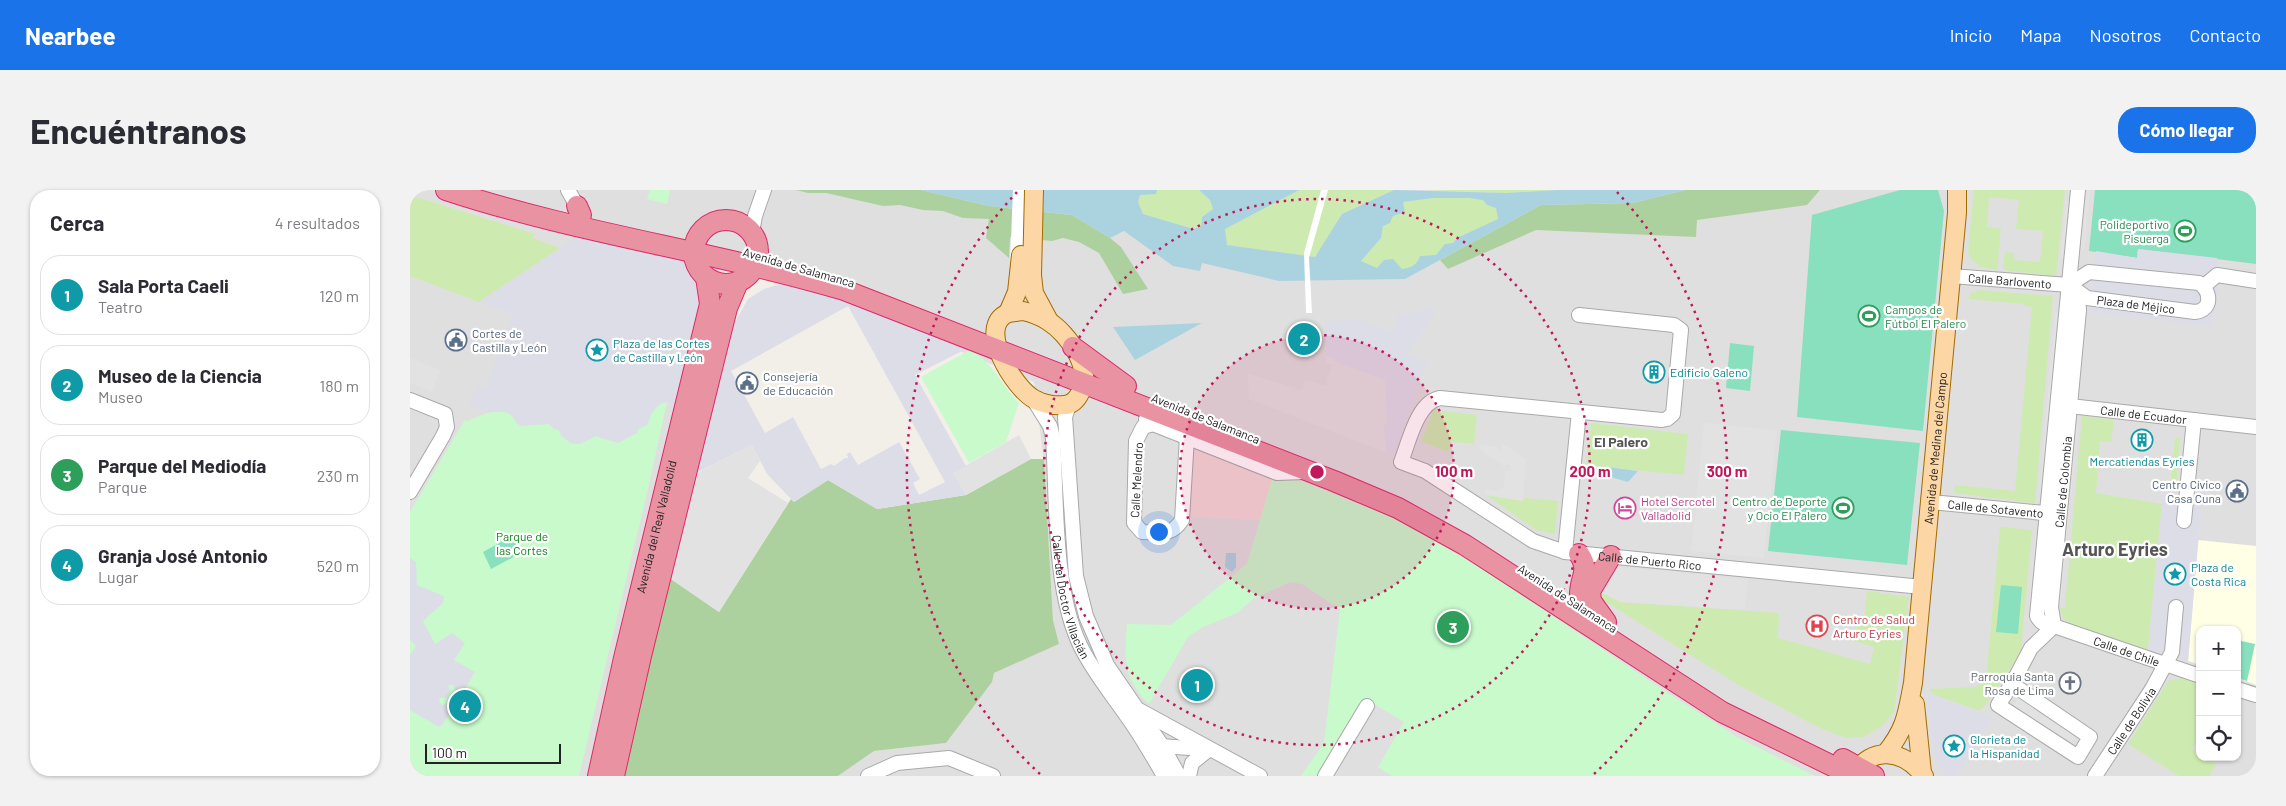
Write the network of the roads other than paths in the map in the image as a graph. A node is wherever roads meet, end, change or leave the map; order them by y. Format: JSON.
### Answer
{"nodes":[{"id":1,"x":446,"y":190,"type":"edge"},
{"id":2,"x":484,"y":190,"type":"edge"},
{"id":3,"x":764,"y":190,"type":"edge"},
{"id":4,"x":1024,"y":190,"type":"edge"},
{"id":5,"x":1034,"y":190,"type":"edge"},
{"id":6,"x":1957,"y":190,"type":"edge"},
{"id":7,"x":1961,"y":190,"type":"edge"},
{"id":8,"x":2078,"y":190,"type":"edge"},
{"id":9,"x":575,"y":204,"type":"edge"},
{"id":10,"x":1957,"y":213,"type":"junction"},
{"id":11,"x":752,"y":233,"type":"junction"},
{"id":12,"x":2072,"y":257,"type":"junction"},
{"id":13,"x":699,"y":260,"type":"junction"},
{"id":14,"x":757,"y":260,"type":"junction"},
{"id":15,"x":1026,"y":264,"type":"junction"},
{"id":16,"x":2089,"y":272,"type":"junction"},
{"id":17,"x":1951,"y":276,"type":"junction"},
{"id":18,"x":2256,"y":281,"type":"edge"},
{"id":19,"x":738,"y":282,"type":"junction"},
{"id":20,"x":2069,"y":285,"type":"junction"},
{"id":21,"x":2204,"y":286,"type":"junction"},
{"id":22,"x":1008,"y":313,"type":"junction"},
{"id":23,"x":1579,"y":315,"type":"dead end"},
{"id":24,"x":1049,"y":321,"type":"junction"},
{"id":25,"x":996,"y":342,"type":"junction"},
{"id":26,"x":1073,"y":347,"type":"junction"},
{"id":27,"x":2064,"y":367,"type":"junction"},
{"id":28,"x":1084,"y":377,"type":"junction"},
{"id":29,"x":1126,"y":394,"type":"junction"},
{"id":30,"x":1033,"y":399,"type":"junction"},
{"id":31,"x":410,"y":400,"type":"edge"},
{"id":32,"x":1069,"y":405,"type":"junction"},
{"id":33,"x":2070,"y":406,"type":"junction"},
{"id":34,"x":1579,"y":412,"type":"junction"},
{"id":35,"x":2194,"y":420,"type":"junction"},
{"id":36,"x":1153,"y":424,"type":"junction"},
{"id":37,"x":2256,"y":427,"type":"edge"},
{"id":38,"x":1187,"y":437,"type":"junction"},
{"id":39,"x":1307,"y":471,"type":"junction"},
{"id":40,"x":410,"y":492,"type":"edge"},
{"id":41,"x":1931,"y":502,"type":"junction"},
{"id":42,"x":2053,"y":513,"type":"junction"},
{"id":43,"x":2184,"y":521,"type":"dead end"},
{"id":44,"x":1572,"y":553,"type":"junction"},
{"id":45,"x":1611,"y":556,"type":"junction"},
{"id":46,"x":1922,"y":587,"type":"junction"},
{"id":47,"x":1577,"y":602,"type":"junction"},
{"id":48,"x":2176,"y":607,"type":"dead end"},
{"id":49,"x":2037,"y":616,"type":"junction"},
{"id":50,"x":1606,"y":622,"type":"junction"},
{"id":51,"x":2054,"y":626,"type":"junction"},
{"id":52,"x":2031,"y":648,"type":"junction"},
{"id":53,"x":2166,"y":664,"type":"junction"},
{"id":54,"x":2196,"y":675,"type":"edge"},
{"id":55,"x":1913,"y":683,"type":"junction"},
{"id":56,"x":2012,"y":684,"type":"junction"},
{"id":57,"x":2241,"y":690,"type":"edge"},
{"id":58,"x":2256,"y":695,"type":"edge"},
{"id":59,"x":1368,"y":706,"type":"dead end"},
{"id":60,"x":1138,"y":710,"type":"junction"},
{"id":61,"x":1189,"y":739,"type":"junction"},
{"id":62,"x":1154,"y":745,"type":"junction"},
{"id":63,"x":1208,"y":750,"type":"junction"},
{"id":64,"x":1886,"y":753,"type":"junction"},
{"id":65,"x":1224,"y":755,"type":"junction"},
{"id":66,"x":1817,"y":759,"type":"junction"},
{"id":67,"x":1191,"y":770,"type":"edge"},
{"id":68,"x":1860,"y":774,"type":"edge"},
{"id":69,"x":1327,"y":775,"type":"edge"},
{"id":70,"x":1923,"y":775,"type":"edge"},
{"id":71,"x":598,"y":776,"type":"edge"},
{"id":72,"x":614,"y":776,"type":"edge"},
{"id":73,"x":868,"y":776,"type":"edge"},
{"id":74,"x":993,"y":776,"type":"edge"},
{"id":75,"x":1164,"y":776,"type":"edge"},
{"id":76,"x":1179,"y":776,"type":"edge"},
{"id":77,"x":1260,"y":776,"type":"edge"},
{"id":78,"x":1835,"y":776,"type":"edge"},
{"id":79,"x":2095,"y":776,"type":"edge"}],
"edges":[{"from":1,"to":13,"type":"highway","name":"Avenida de Salamanca"},
{"from":2,"to":9,"type":"highway","name":"Avenida de Salamanca"},
{"from":3,"to":11,"type":"street"},
{"from":4,"to":15,"type":"main road"},
{"from":5,"to":15,"type":"main road"},
{"from":6,"to":10,"type":"main road","name":"Avenida de Medina del Campo"},
{"from":7,"to":10,"type":"main road","name":"Avenida de Medina del Campo"},
{"from":8,"to":12,"type":"street","name":"Calle de Colombia"},
{"from":9,"to":13,"type":"highway","name":"Avenida de Salamanca"},
{"from":10,"to":17,"type":"main road","name":"Avenida de Medina del Campo"},
{"from":11,"to":13,"type":"highway"},
{"from":11,"to":14,"type":"highway"},
{"from":12,"to":16,"type":"street"},
{"from":12,"to":20,"type":"street","name":"Calle de Colombia"},
{"from":13,"to":14,"type":"highway","name":"Avenida de Salamanca"},
{"from":13,"to":19,"type":"highway"},
{"from":13,"to":71,"type":"highway","name":"Avenida del Real Valladolid"},
{"from":14,"to":19,"type":"highway"},
{"from":14,"to":25,"type":"highway","name":"Avenida de Salamanca"},
{"from":15,"to":22,"type":"main road"},
{"from":15,"to":24,"type":"main road"},
{"from":16,"to":20,"type":"street"},
{"from":16,"to":21,"type":"street","name":"Plaza de Méjico"},
{"from":17,"to":20,"type":"street","name":"Calle Barlovento"},
{"from":17,"to":41,"type":"main road","name":"Avenida de Medina del Campo"},
{"from":18,"to":21,"type":"street"},
{"from":19,"to":72,"type":"highway","name":"Avenida del Real Valladolid"},
{"from":20,"to":21,"type":"street","name":"Plaza de Méjico"},
{"from":20,"to":27,"type":"street","name":"Calle de Colombia"},
{"from":22,"to":24,"type":"main road"},
{"from":22,"to":25,"type":"main road"},
{"from":23,"to":34,"type":"street"},
{"from":24,"to":26,"type":"main road"},
{"from":25,"to":28,"type":"highway","name":"Avenida de Salamanca"},
{"from":25,"to":30,"type":"main road"},
{"from":26,"to":28,"type":"main road"},
{"from":26,"to":29,"type":"highway"},
{"from":27,"to":33,"type":"street","name":"Calle de Colombia"},
{"from":27,"to":42,"type":"street","name":"Calle de Colombia"},
{"from":28,"to":29,"type":"highway","name":"Avenida de Salamanca"},
{"from":28,"to":32,"type":"main road"},
{"from":29,"to":36,"type":"street","name":"Avenida de Salamanca"},
{"from":29,"to":39,"type":"highway","name":"Avenida de Salamanca"},
{"from":29,"to":47,"type":"highway","name":"Avenida de Salamanca"},
{"from":30,"to":32,"type":"main road"},
{"from":30,"to":62,"type":"street","name":"Calle del Doctor Villacián"},
{"from":31,"to":40,"type":"street"},
{"from":32,"to":60,"type":"street","name":"Calle del Doctor Villacián"},
{"from":33,"to":35,"type":"street","name":"Calle de Ecuador"},
{"from":33,"to":42,"type":"street","name":"Calle de Colombia"},
{"from":34,"to":44,"type":"street"},
{"from":34,"to":44,"type":"street","name":"Calle de Puerto Rico"},
{"from":35,"to":37,"type":"street","name":"Calle de Ecuador"},
{"from":35,"to":43,"type":"street"},
{"from":36,"to":38,"type":"street","name":"Avenida de Salamanca"},
{"from":36,"to":38,"type":"street","name":"Calle Melendro"},
{"from":38,"to":39,"type":"street","name":"Avenida de Salamanca"},
{"from":39,"to":47,"type":"highway","name":"Avenida de Salamanca"},
{"from":41,"to":42,"type":"street","name":"Calle de Sotavento"},
{"from":41,"to":46,"type":"main road","name":"Avenida de Medina del Campo"},
{"from":42,"to":49,"type":"street","name":"Calle de Colombia"},
{"from":42,"to":51,"type":"street","name":"Calle de Colombia"},
{"from":44,"to":45,"type":"street","name":"Calle de Puerto Rico"},
{"from":44,"to":47,"type":"highway"},
{"from":45,"to":46,"type":"street","name":"Calle de Puerto Rico"},
{"from":45,"to":50,"type":"highway"},
{"from":46,"to":55,"type":"main road","name":"Avenida de Medina del Campo"},
{"from":47,"to":50,"type":"highway","name":"Avenida de Salamanca"},
{"from":47,"to":66,"type":"highway","name":"Avenida de Salamanca"},
{"from":48,"to":53,"type":"street","name":"Calle de Bolivia"},
{"from":49,"to":51,"type":"street"},
{"from":49,"to":52,"type":"street","name":"Calle de Colombia"},
{"from":50,"to":68,"type":"highway","name":"Avenida de Salamanca"},
{"from":51,"to":52,"type":"street","name":"Calle de Colombia"},
{"from":51,"to":53,"type":"street","name":"Calle de Chile"},
{"from":52,"to":56,"type":"street","name":"Calle de Colombia"},
{"from":53,"to":54,"type":"street","name":"Calle de Chile"},
{"from":53,"to":79,"type":"street","name":"Calle de Bolivia"},
{"from":55,"to":64,"type":"main road","name":"Avenida de Medina del Campo"},
{"from":55,"to":70,"type":"main road","name":"Avenida de Medina del Campo"},
{"from":56,"to":56,"type":"street","name":"Calle de Colombia"},
{"from":57,"to":58,"type":"street"},
{"from":59,"to":69,"type":"street"},
{"from":60,"to":61,"type":"street"},
{"from":60,"to":62,"type":"street","name":"Calle del Doctor Villacián"},
{"from":61,"to":62,"type":"street"},
{"from":61,"to":63,"type":"street"},
{"from":61,"to":65,"type":"street"},
{"from":61,"to":67,"type":"street"},
{"from":62,"to":75,"type":"street","name":"Calle del Doctor Villacián"},
{"from":62,"to":76,"type":"street","name":"Calle del Doctor Villacián"},
{"from":63,"to":65,"type":"street"},
{"from":63,"to":67,"type":"street"},
{"from":64,"to":68,"type":"main road"},
{"from":64,"to":70,"type":"main road"},
{"from":65,"to":77,"type":"street"},
{"from":66,"to":68,"type":"highway","name":"Avenida de Salamanca"},
{"from":66,"to":78,"type":"highway"},
{"from":73,"to":74,"type":"street"}]}
